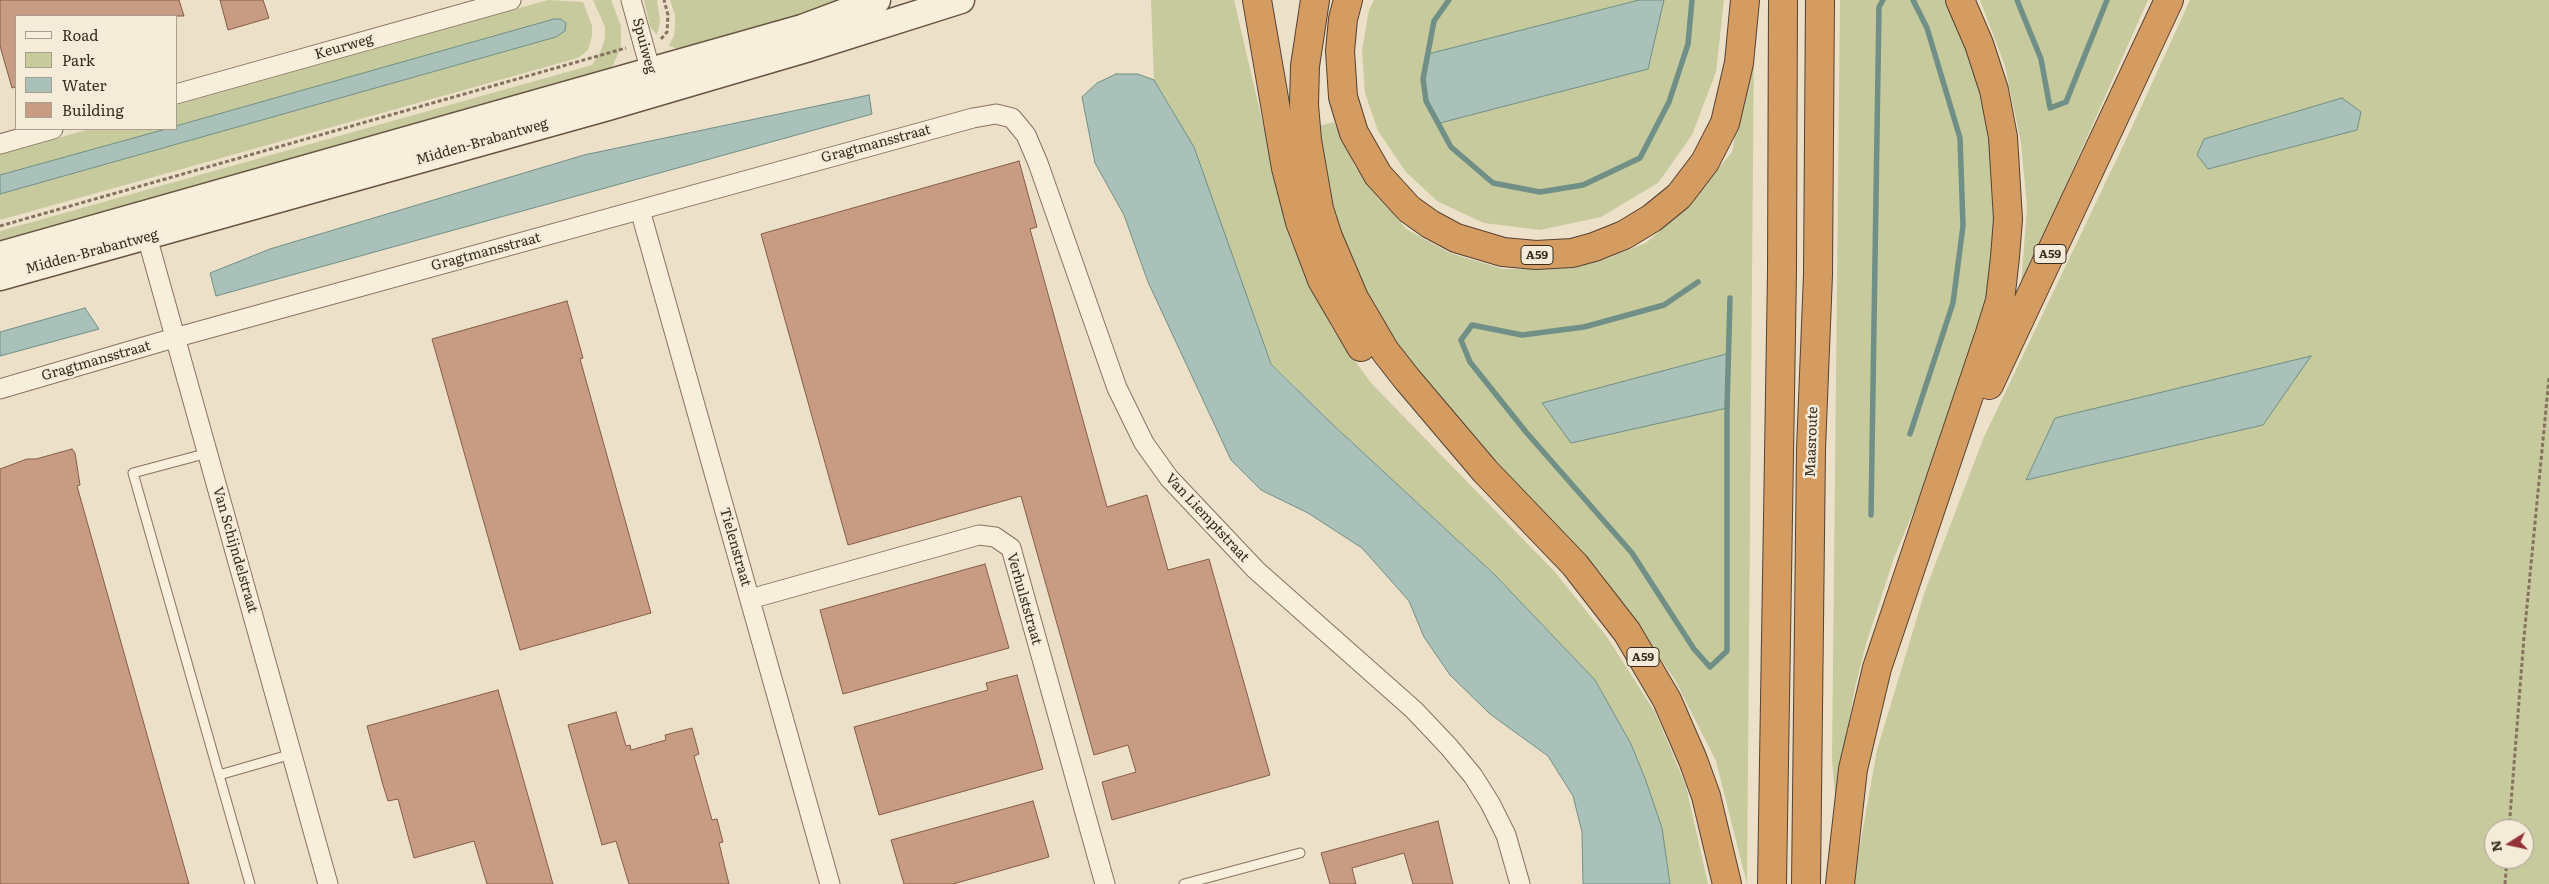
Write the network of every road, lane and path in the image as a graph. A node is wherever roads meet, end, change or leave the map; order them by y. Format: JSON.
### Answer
{"nodes":[{"id":1,"x":511,"y":0,"type":"edge"},
{"id":2,"x":631,"y":0,"type":"edge"},
{"id":3,"x":664,"y":0,"type":"edge"},
{"id":4,"x":877,"y":0,"type":"edge"},
{"id":5,"x":961,"y":0,"type":"edge"},
{"id":6,"x":1257,"y":0,"type":"edge"},
{"id":7,"x":1315,"y":0,"type":"edge"},
{"id":8,"x":1348,"y":0,"type":"edge"},
{"id":9,"x":1745,"y":0,"type":"edge"},
{"id":10,"x":1783,"y":0,"type":"edge"},
{"id":11,"x":1820,"y":0,"type":"edge"},
{"id":12,"x":1960,"y":0,"type":"edge"},
{"id":13,"x":2169,"y":0,"type":"edge"},
{"id":14,"x":643,"y":44,"type":"junction"},
{"id":15,"x":653,"y":81,"type":"junction"},
{"id":16,"x":178,"y":93,"type":"edge"},
{"id":17,"x":973,"y":118,"type":"joint"},
{"id":18,"x":49,"y":130,"type":"edge"},
{"id":19,"x":0,"y":144,"type":"edge"},
{"id":20,"x":640,"y":210,"type":"junction"},
{"id":21,"x":0,"y":226,"type":"edge"},
{"id":22,"x":144,"y":226,"type":"junction"},
{"id":23,"x":0,"y":255,"type":"edge"},
{"id":24,"x":0,"y":277,"type":"edge"},
{"id":25,"x":174,"y":338,"type":"junction"},
{"id":26,"x":2549,"y":378,"type":"edge"},
{"id":27,"x":0,"y":389,"type":"edge"},
{"id":28,"x":208,"y":453,"type":"junction"},
{"id":29,"x":1485,"y":472,"type":"junction"},
{"id":30,"x":1930,"y":508,"type":"junction"},
{"id":31,"x":750,"y":599,"type":"junction"},
{"id":32,"x":292,"y":754,"type":"junction"},
{"id":33,"x":220,"y":775,"type":"junction"},
{"id":34,"x":2510,"y":819,"type":"edge"},
{"id":35,"x":1300,"y":853,"type":"dead end"},
{"id":36,"x":2506,"y":869,"type":"edge"},
{"id":37,"x":250,"y":884,"type":"edge"},
{"id":38,"x":328,"y":884,"type":"edge"},
{"id":39,"x":830,"y":884,"type":"edge"},
{"id":40,"x":1104,"y":884,"type":"edge"},
{"id":41,"x":1184,"y":884,"type":"edge"},
{"id":42,"x":1520,"y":884,"type":"edge"},
{"id":43,"x":1727,"y":884,"type":"edge"},
{"id":44,"x":1772,"y":884,"type":"edge"},
{"id":45,"x":1806,"y":884,"type":"edge"},
{"id":46,"x":1840,"y":884,"type":"edge"},
{"id":47,"x":2505,"y":884,"type":"edge"}],
"edges":[{"from":1,"to":16,"type":"street","name":"Keurweg"},
{"from":2,"to":14,"type":"street","name":"Spuiweg"},
{"from":3,"to":14,"type":"path"},
{"from":4,"to":15,"type":"street","name":"Midden-Brabantweg"},
{"from":5,"to":15,"type":"street","name":"Midden-Brabantweg"},
{"from":6,"to":29,"type":"highway","number":"A59"},
{"from":7,"to":29,"type":"highway","number":"A59"},
{"from":8,"to":9,"type":"highway","number":"A59"},
{"from":10,"to":44,"type":"highway"},
{"from":11,"to":45,"type":"highway","name":"Maasroute"},
{"from":12,"to":30,"type":"highway","number":"A59"},
{"from":13,"to":30,"type":"highway","number":"A59"},
{"from":14,"to":15,"type":"street","name":"Spuiweg"},
{"from":14,"to":21,"type":"path"},
{"from":15,"to":22,"type":"street","name":"Midden-Brabantweg"},
{"from":17,"to":20,"type":"street","name":"Gragtmansstraat"},
{"from":17,"to":42,"type":"street","name":"Van Liemptstraat"},
{"from":18,"to":19,"type":"street"},
{"from":20,"to":25,"type":"street","name":"Gragtmansstraat"},
{"from":20,"to":31,"type":"street","name":"Tielenstraat"},
{"from":22,"to":23,"type":"street","name":"Midden-Brabantweg"},
{"from":22,"to":24,"type":"street","name":"Midden-Brabantweg"},
{"from":22,"to":25,"type":"street","name":"Van Schijndelstraat"},
{"from":25,"to":27,"type":"street","name":"Gragtmansstraat"},
{"from":25,"to":28,"type":"street","name":"Van Schijndelstraat"},
{"from":26,"to":34,"type":"path"},
{"from":28,"to":32,"type":"street","name":"Van Schijndelstraat"},
{"from":28,"to":33,"type":"lane"},
{"from":29,"to":43,"type":"highway","number":"A59"},
{"from":30,"to":46,"type":"highway","number":"A59"},
{"from":31,"to":39,"type":"street","name":"Tielenstraat"},
{"from":31,"to":40,"type":"street","name":"Verhulststraat"},
{"from":32,"to":33,"type":"lane"},
{"from":32,"to":38,"type":"street","name":"Van Schijndelstraat"},
{"from":33,"to":37,"type":"lane"},
{"from":35,"to":41,"type":"lane"},
{"from":36,"to":47,"type":"path"}]}
